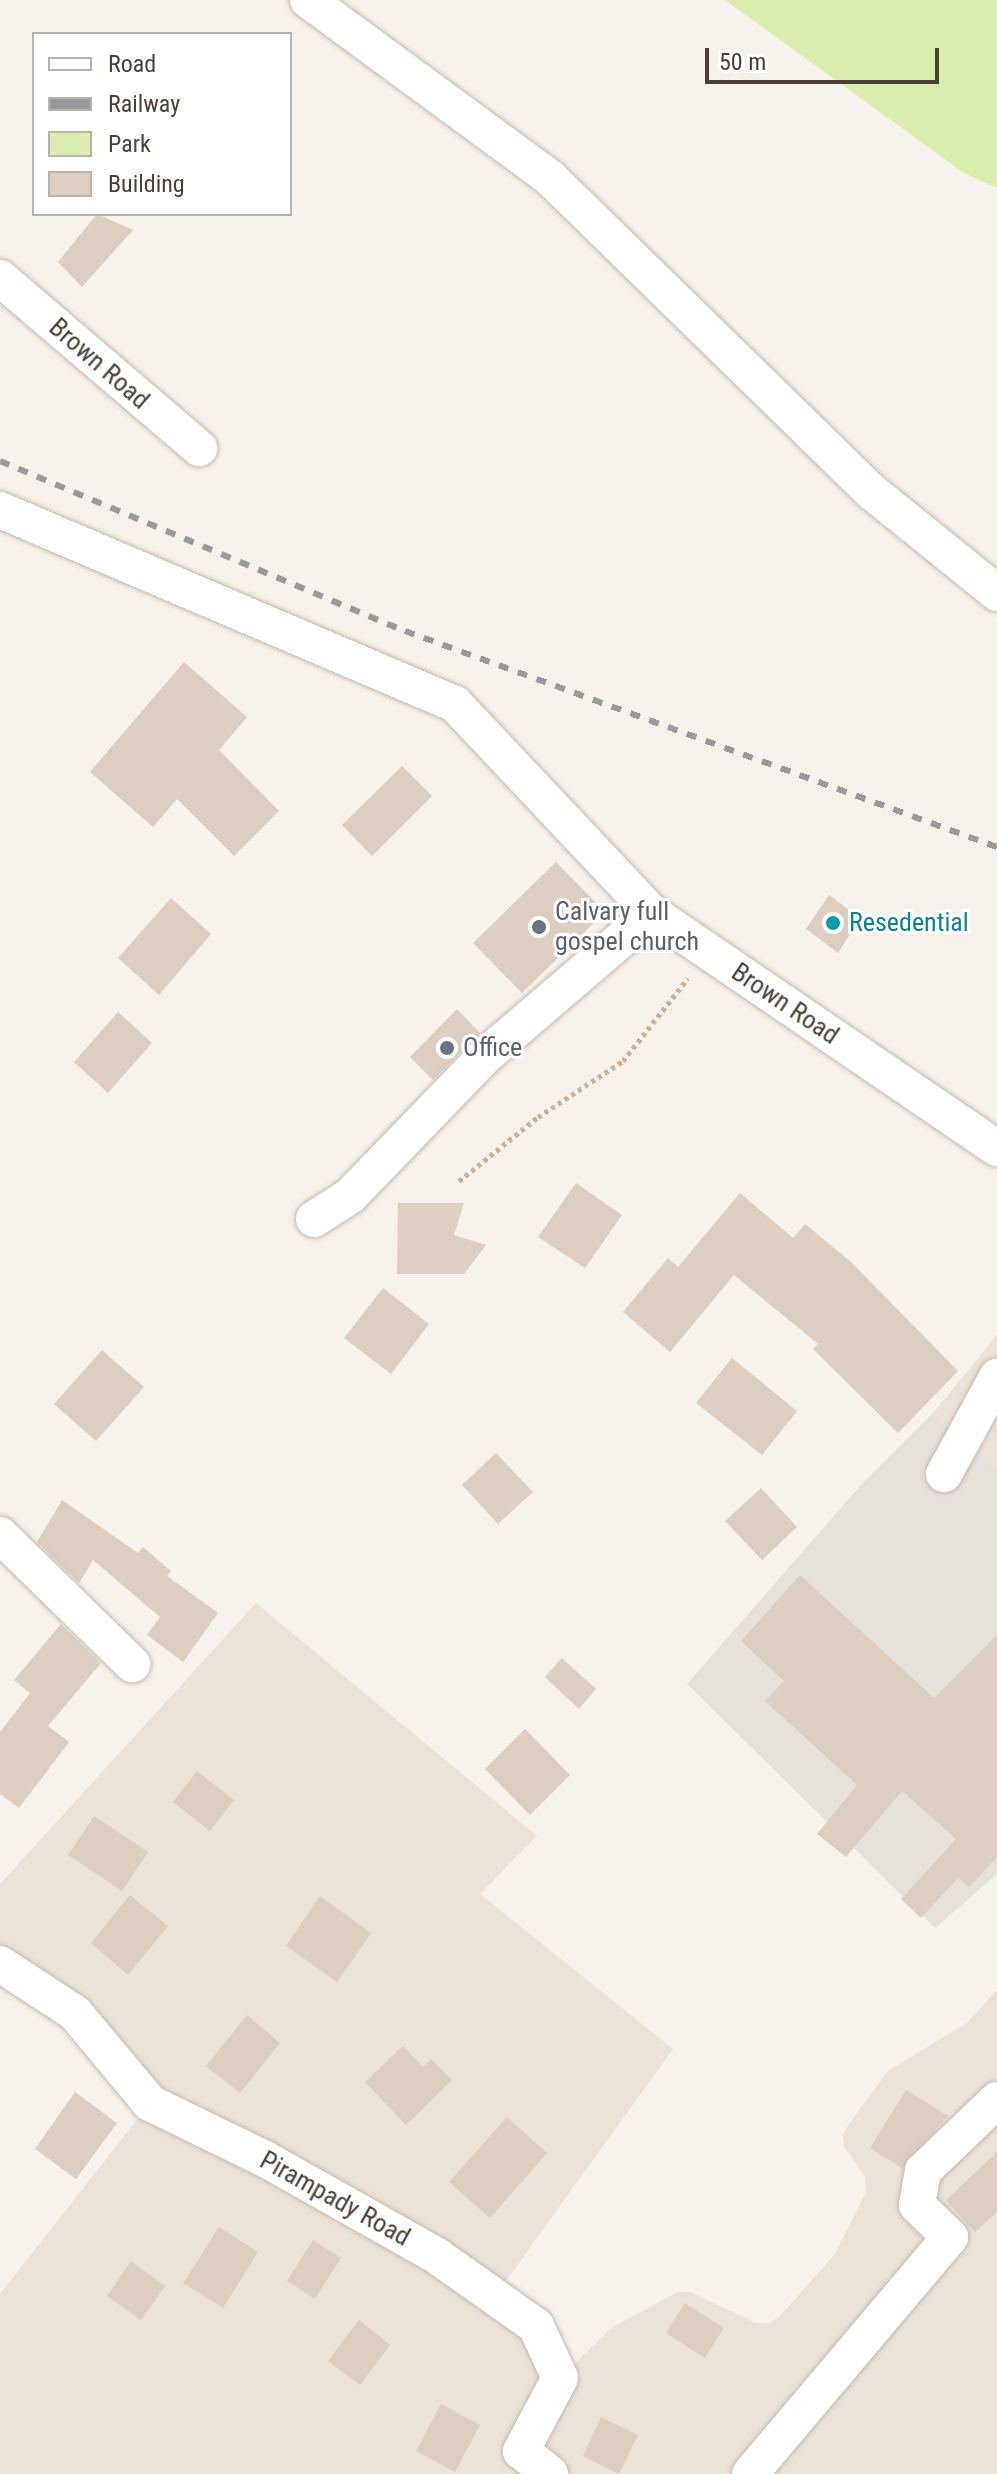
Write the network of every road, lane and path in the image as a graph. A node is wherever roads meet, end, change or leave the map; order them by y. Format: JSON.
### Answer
{"nodes":[{"id":1,"x":308,"y":0,"type":"edge"},
{"id":2,"x":0,"y":278,"type":"edge"},
{"id":3,"x":199,"y":448,"type":"dead end"},
{"id":4,"x":0,"y":510,"type":"edge"},
{"id":5,"x":997,"y":593,"type":"edge"},
{"id":6,"x":652,"y":913,"type":"junction"},
{"id":7,"x":708,"y":952,"type":"junction"},
{"id":8,"x":997,"y":1148,"type":"edge"},
{"id":9,"x":459,"y":1181,"type":"dead end"},
{"id":10,"x":314,"y":1219,"type":"dead end"},
{"id":11,"x":997,"y":1377,"type":"edge"},
{"id":12,"x":944,"y":1474,"type":"dead end"},
{"id":13,"x":0,"y":1535,"type":"edge"},
{"id":14,"x":132,"y":1664,"type":"dead end"},
{"id":15,"x":0,"y":1964,"type":"edge"},
{"id":16,"x":997,"y":2100,"type":"edge"},
{"id":17,"x":550,"y":2474,"type":"edge"},
{"id":18,"x":750,"y":2474,"type":"edge"}],
"edges":[{"from":1,"to":5,"type":"street"},
{"from":2,"to":3,"type":"street","name":"Brown Road"},
{"from":4,"to":6,"type":"street","name":"Brown Road"},
{"from":6,"to":7,"type":"street","name":"Brown Road"},
{"from":6,"to":10,"type":"street"},
{"from":7,"to":8,"type":"street","name":"Brown Road"},
{"from":7,"to":9,"type":"path"},
{"from":11,"to":12,"type":"street"},
{"from":13,"to":14,"type":"street"},
{"from":15,"to":17,"type":"street","name":"Pirampady Road"},
{"from":16,"to":18,"type":"street"}]}
